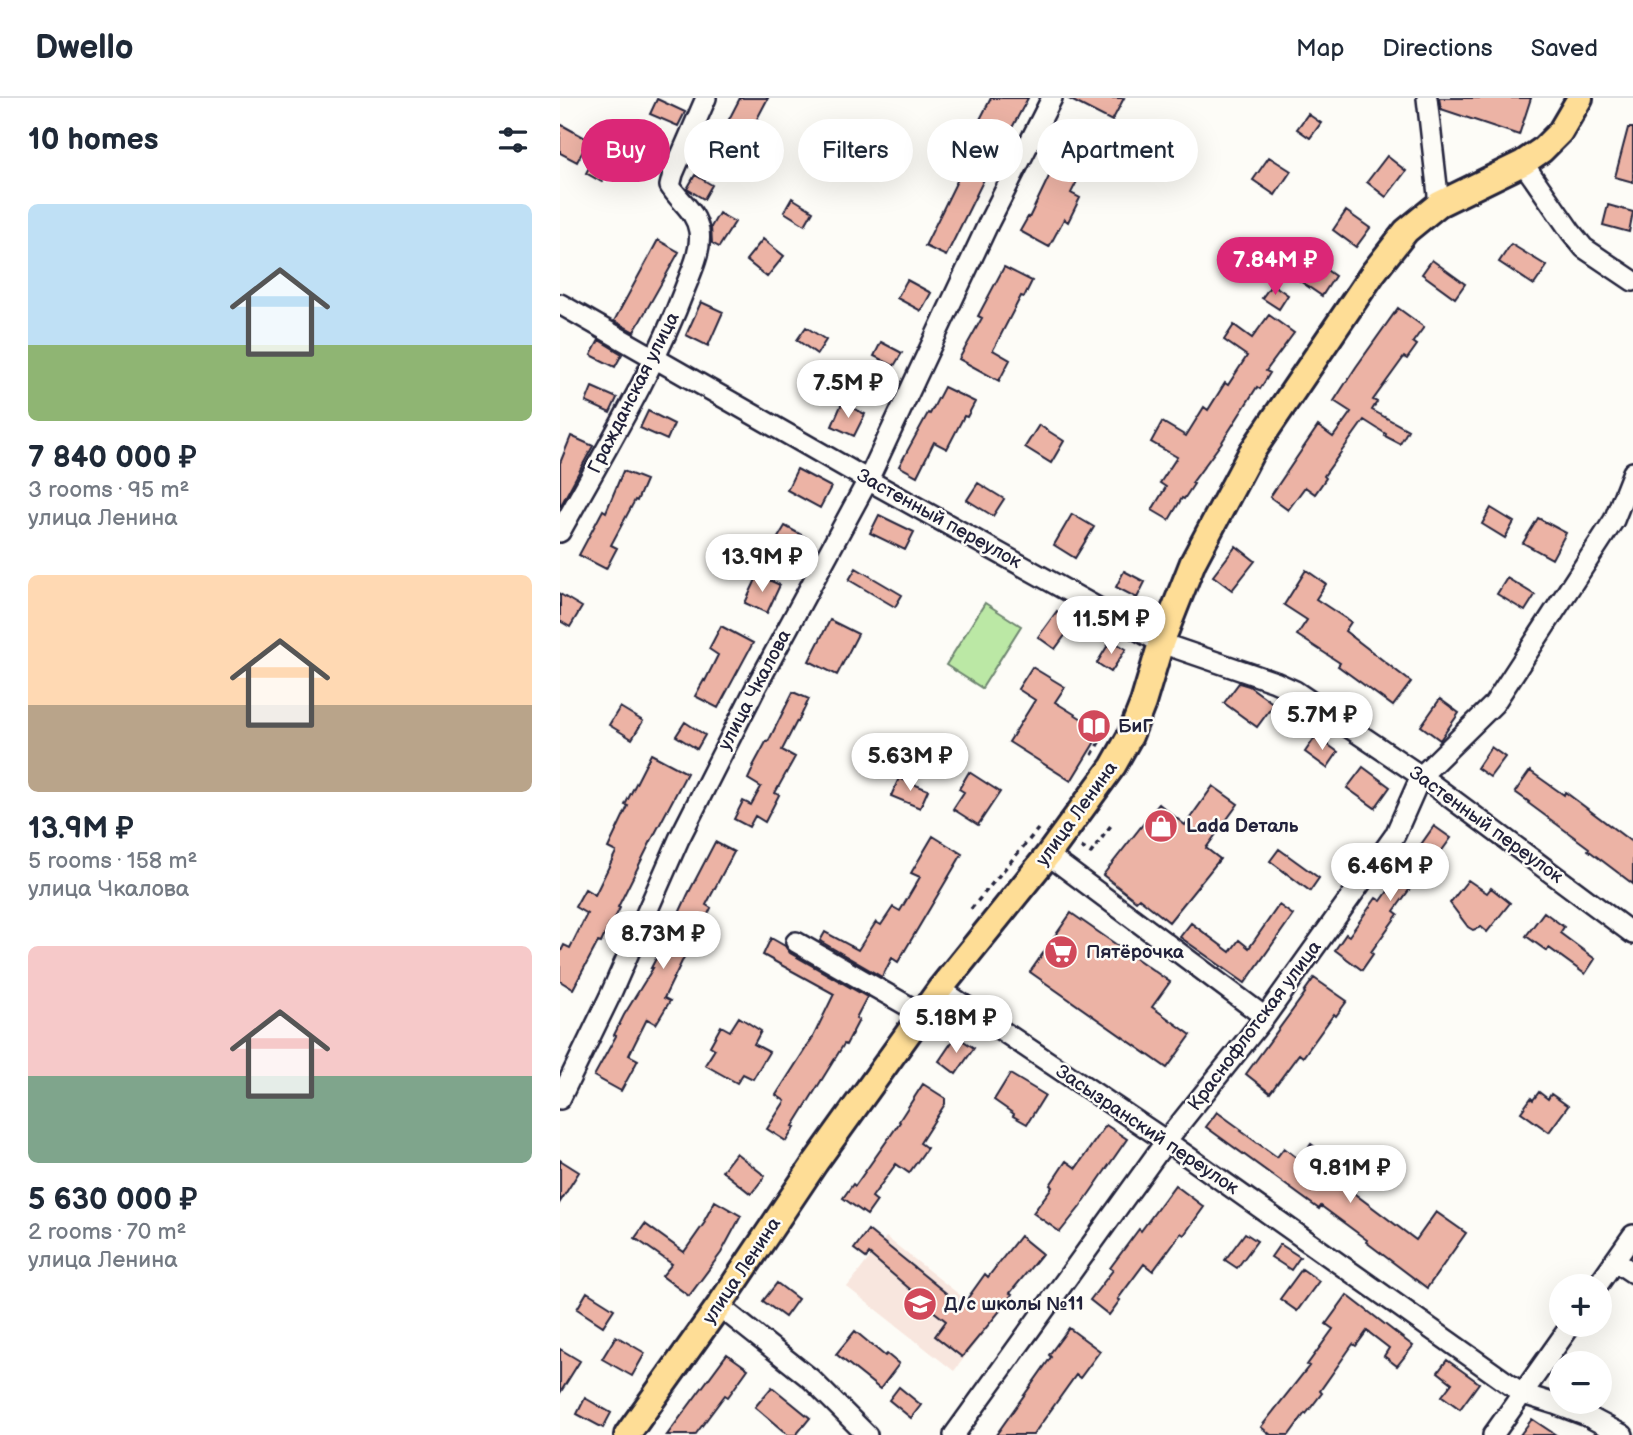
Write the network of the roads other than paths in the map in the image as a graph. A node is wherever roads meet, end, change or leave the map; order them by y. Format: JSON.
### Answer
{"nodes":[{"id":1,"x":706,"y":98,"type":"edge"},
{"id":2,"x":1052,"y":98,"type":"edge"},
{"id":3,"x":1427,"y":98,"type":"edge"},
{"id":4,"x":1580,"y":98,"type":"edge"},
{"id":5,"x":1523,"y":163,"type":"junction"},
{"id":6,"x":1439,"y":204,"type":"junction"},
{"id":7,"x":1633,"y":281,"type":"edge"},
{"id":8,"x":560,"y":304,"type":"edge"},
{"id":9,"x":655,"y":359,"type":"junction"},
{"id":10,"x":1633,"y":472,"type":"edge"},
{"id":11,"x":868,"y":480,"type":"junction"},
{"id":12,"x":560,"y":532,"type":"edge"},
{"id":13,"x":1161,"y":643,"type":"junction"},
{"id":14,"x":1421,"y":776,"type":"junction"},
{"id":15,"x":1048,"y":855,"type":"junction"},
{"id":16,"x":1633,"y":934,"type":"edge"},
{"id":17,"x":796,"y":942,"type":"dead end"},
{"id":18,"x":940,"y":989,"type":"junction"},
{"id":19,"x":922,"y":1014,"type":"junction"},
{"id":20,"x":1265,"y":1017,"type":"junction"},
{"id":21,"x":560,"y":1099,"type":"edge"},
{"id":22,"x":1166,"y":1141,"type":"junction"},
{"id":23,"x":1633,"y":1235,"type":"edge"},
{"id":24,"x":1615,"y":1261,"type":"junction"},
{"id":25,"x":1633,"y":1273,"type":"edge"},
{"id":26,"x":1606,"y":1274,"type":"edge"},
{"id":27,"x":719,"y":1306,"type":"junction"},
{"id":28,"x":1563,"y":1337,"type":"edge"},
{"id":29,"x":1523,"y":1394,"type":"junction"},
{"id":30,"x":627,"y":1435,"type":"edge"},
{"id":31,"x":867,"y":1435,"type":"edge"},
{"id":32,"x":954,"y":1435,"type":"edge"},
{"id":33,"x":1493,"y":1435,"type":"edge"},
{"id":34,"x":1623,"y":1435,"type":"edge"}],
"edges":[{"from":1,"to":9,"type":"street","name":"Гражданская улица"},
{"from":2,"to":11,"type":"street","name":"улица Чкалова"},
{"from":3,"to":6,"type":"street"},
{"from":4,"to":5,"type":"main road","name":"улица Ленина"},
{"from":5,"to":6,"type":"main road","name":"улица Ленина"},
{"from":5,"to":7,"type":"street"},
{"from":6,"to":13,"type":"main road","name":"улица Ленина"},
{"from":8,"to":9,"type":"street","name":"Застенный переулок"},
{"from":9,"to":11,"type":"street","name":"Застенный переулок"},
{"from":9,"to":12,"type":"street","name":"Гражданская улица"},
{"from":10,"to":14,"type":"street","name":"Краснофлотская улица"},
{"from":11,"to":13,"type":"street","name":"Застенный переулок"},
{"from":11,"to":21,"type":"street","name":"улица Чкалова"},
{"from":13,"to":14,"type":"street","name":"Застенный переулок"},
{"from":13,"to":15,"type":"main road","name":"улица Ленина"},
{"from":14,"to":16,"type":"street","name":"Застенный переулок"},
{"from":14,"to":20,"type":"street","name":"Краснофлотская улица"},
{"from":15,"to":18,"type":"main road","name":"улица Ленина"},
{"from":15,"to":20,"type":"street"},
{"from":17,"to":19,"type":"street"},
{"from":18,"to":19,"type":"main road","name":"улица Ленина"},
{"from":18,"to":22,"type":"street","name":"Засызранский переулок"},
{"from":19,"to":27,"type":"main road","name":"улица Ленина"},
{"from":20,"to":22,"type":"street","name":"Краснофлотская улица"},
{"from":22,"to":29,"type":"street","name":"Засызранский переулок"},
{"from":22,"to":32,"type":"street","name":"Краснофлотская улица"},
{"from":23,"to":24,"type":"street"},
{"from":24,"to":25,"type":"street"},
{"from":24,"to":26,"type":"street"},
{"from":27,"to":30,"type":"main road","name":"улица Ленина"},
{"from":27,"to":31,"type":"street"},
{"from":28,"to":29,"type":"street"},
{"from":29,"to":33,"type":"street"},
{"from":29,"to":34,"type":"street","name":"Засызранский переулок"}]}
